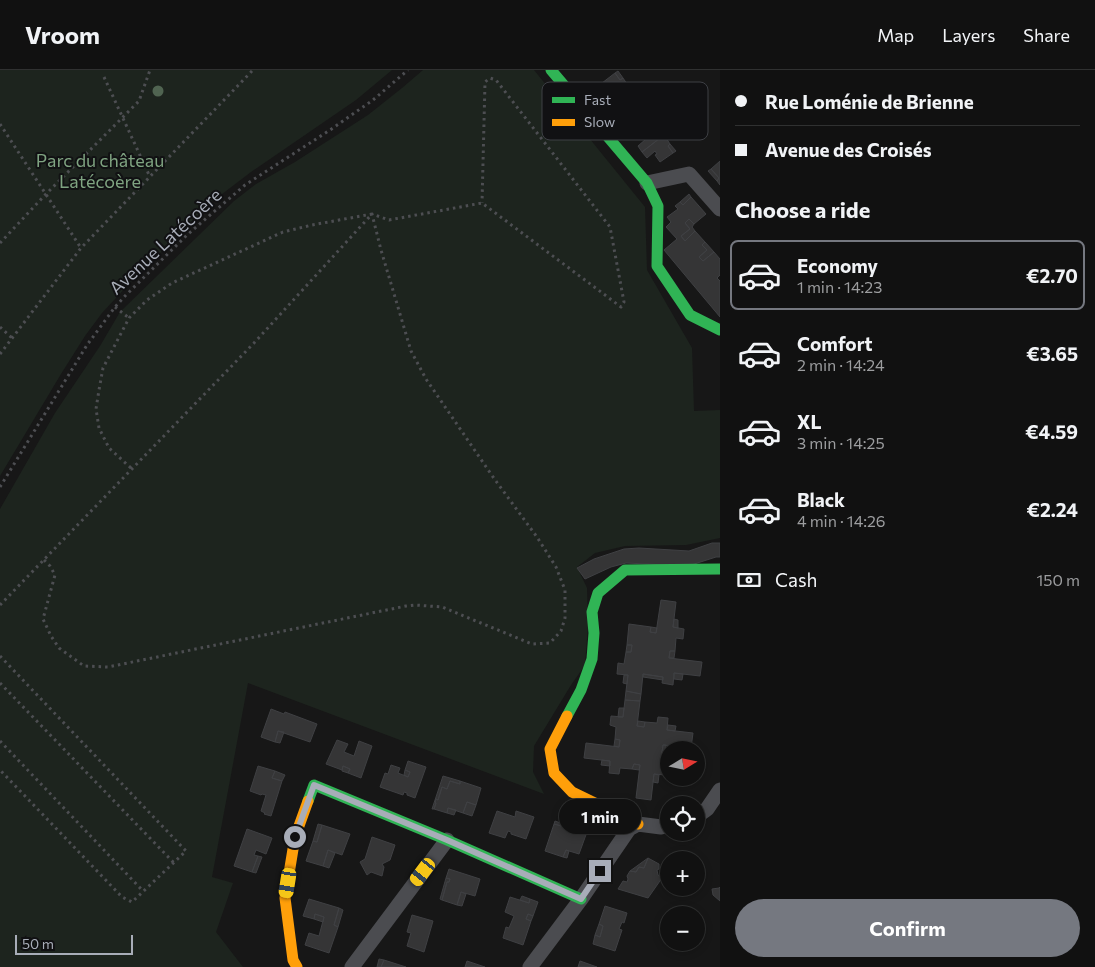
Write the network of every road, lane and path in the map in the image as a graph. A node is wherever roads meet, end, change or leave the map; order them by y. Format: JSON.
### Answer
{"nodes":[{"id":1,"x":150,"y":70,"type":"edge"},
{"id":2,"x":253,"y":70,"type":"edge"},
{"id":3,"x":408,"y":70,"type":"edge"},
{"id":4,"x":551,"y":70,"type":"edge"},
{"id":5,"x":104,"y":77,"type":"dead end"},
{"id":6,"x":561,"y":82,"type":"edge"},
{"id":7,"x":123,"y":118,"type":"junction"},
{"id":8,"x":0,"y":124,"type":"edge"},
{"id":9,"x":542,"y":139,"type":"edge"},
{"id":10,"x":543,"y":140,"type":"edge"},
{"id":11,"x":610,"y":140,"type":"edge"},
{"id":12,"x":150,"y":177,"type":"junction"},
{"id":13,"x":647,"y":183,"type":"junction"},
{"id":14,"x":46,"y":194,"type":"junction"},
{"id":15,"x":482,"y":203,"type":"junction"},
{"id":16,"x":720,"y":209,"type":"edge"},
{"id":17,"x":372,"y":214,"type":"junction"},
{"id":18,"x":0,"y":243,"type":"edge"},
{"id":19,"x":81,"y":248,"type":"junction"},
{"id":20,"x":115,"y":307,"type":"junction"},
{"id":21,"x":129,"y":318,"type":"junction"},
{"id":22,"x":0,"y":327,"type":"edge"},
{"id":23,"x":720,"y":330,"type":"edge"},
{"id":24,"x":12,"y":338,"type":"junction"},
{"id":25,"x":0,"y":354,"type":"edge"},
{"id":26,"x":132,"y":470,"type":"junction"},
{"id":27,"x":0,"y":487,"type":"edge"},
{"id":28,"x":44,"y":560,"type":"junction"},
{"id":29,"x":720,"y":569,"type":"edge"},
{"id":30,"x":0,"y":605,"type":"edge"},
{"id":31,"x":0,"y":656,"type":"edge"},
{"id":32,"x":0,"y":683,"type":"edge"},
{"id":33,"x":0,"y":741,"type":"edge"},
{"id":34,"x":0,"y":770,"type":"edge"},
{"id":35,"x":720,"y":790,"type":"edge"},
{"id":36,"x":705,"y":810,"type":"edge"},
{"id":37,"x":638,"y":824,"type":"junction"},
{"id":38,"x":660,"y":827,"type":"edge"},
{"id":39,"x":447,"y":840,"type":"junction"},
{"id":40,"x":174,"y":863,"type":"junction"},
{"id":41,"x":143,"y":892,"type":"junction"},
{"id":42,"x":581,"y":899,"type":"junction"},
{"id":43,"x":297,"y":967,"type":"edge"},
{"id":44,"x":352,"y":967,"type":"edge"},
{"id":45,"x":530,"y":967,"type":"edge"}],
"edges":[{"from":1,"to":7,"type":"path"},
{"from":2,"to":12,"type":"path"},
{"from":3,"to":20,"type":"path","name":"Avenue Latécoère"},
{"from":4,"to":6,"type":"street"},
{"from":5,"to":7,"type":"path"},
{"from":7,"to":12,"type":"path"},
{"from":7,"to":14,"type":"path"},
{"from":8,"to":14,"type":"path"},
{"from":9,"to":15,"type":"path"},
{"from":10,"to":15,"type":"path"},
{"from":11,"to":13,"type":"street"},
{"from":12,"to":19,"type":"path"},
{"from":13,"to":16,"type":"street"},
{"from":13,"to":23,"type":"street"},
{"from":14,"to":18,"type":"path"},
{"from":14,"to":19,"type":"path"},
{"from":15,"to":17,"type":"path"},
{"from":17,"to":21,"type":"path"},
{"from":17,"to":26,"type":"path"},
{"from":17,"to":28,"type":"path"},
{"from":19,"to":24,"type":"path"},
{"from":20,"to":21,"type":"path"},
{"from":20,"to":27,"type":"path","name":"Avenue Latécoère"},
{"from":21,"to":26,"type":"path"},
{"from":22,"to":24,"type":"path"},
{"from":24,"to":25,"type":"path"},
{"from":26,"to":28,"type":"path"},
{"from":28,"to":30,"type":"path"},
{"from":29,"to":37,"type":"street"},
{"from":31,"to":40,"type":"path"},
{"from":32,"to":40,"type":"path"},
{"from":33,"to":41,"type":"path"},
{"from":34,"to":41,"type":"path"},
{"from":35,"to":36,"type":"street"},
{"from":37,"to":38,"type":"street"},
{"from":37,"to":42,"type":"street"},
{"from":39,"to":42,"type":"street"},
{"from":39,"to":43,"type":"street"},
{"from":39,"to":44,"type":"street"},
{"from":40,"to":41,"type":"path"},
{"from":42,"to":45,"type":"street"}]}
